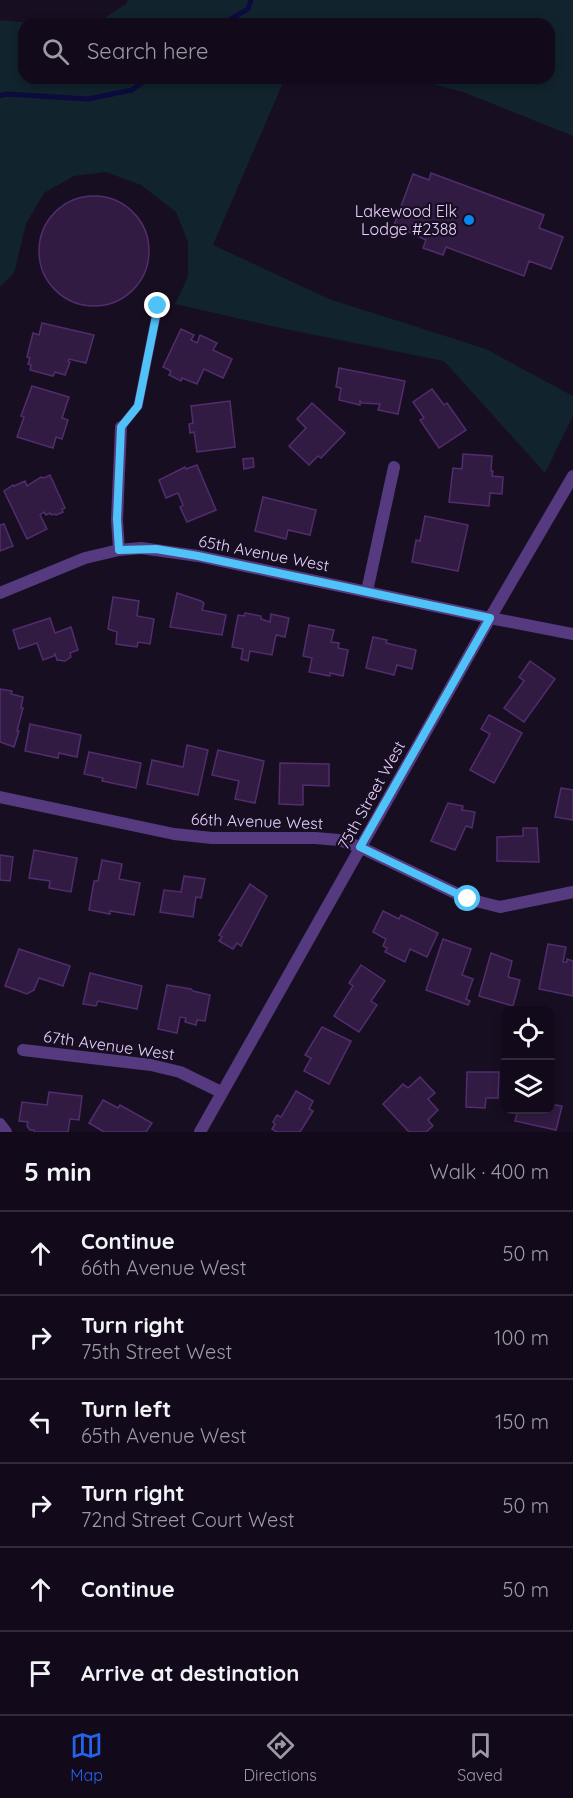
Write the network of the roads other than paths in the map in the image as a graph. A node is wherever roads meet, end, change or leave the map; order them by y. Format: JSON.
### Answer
{"nodes":[{"id":1,"x":158,"y":306,"type":"dead end"},
{"id":2,"x":121,"y":427,"type":"joint"},
{"id":3,"x":394,"y":467,"type":"dead end"},
{"id":4,"x":573,"y":477,"type":"edge"},
{"id":5,"x":119,"y":550,"type":"junction"},
{"id":6,"x":367,"y":591,"type":"junction"},
{"id":7,"x":0,"y":593,"type":"edge"},
{"id":8,"x":490,"y":618,"type":"junction"},
{"id":9,"x":573,"y":634,"type":"edge"},
{"id":10,"x":0,"y":797,"type":"edge"},
{"id":11,"x":360,"y":847,"type":"junction"},
{"id":12,"x":573,"y":892,"type":"edge"},
{"id":13,"x":23,"y":1050,"type":"dead end"},
{"id":14,"x":221,"y":1092,"type":"junction"},
{"id":15,"x":0,"y":1124,"type":"edge"},
{"id":16,"x":6,"y":1132,"type":"edge"},
{"id":17,"x":200,"y":1132,"type":"edge"}],
"edges":[{"from":1,"to":2,"type":"lane"},
{"from":2,"to":5,"type":"street"},
{"from":3,"to":6,"type":"street"},
{"from":4,"to":8,"type":"street","name":"75th Street West"},
{"from":5,"to":6,"type":"street","name":"65th Avenue West"},
{"from":5,"to":7,"type":"street","name":"65th Avenue West"},
{"from":6,"to":8,"type":"street","name":"65th Avenue West"},
{"from":8,"to":9,"type":"street","name":"65th Avenue West"},
{"from":8,"to":11,"type":"street","name":"75th Street West"},
{"from":10,"to":11,"type":"street","name":"66th Avenue West"},
{"from":11,"to":12,"type":"street","name":"66th Avenue West"},
{"from":11,"to":14,"type":"street","name":"75th Street West"},
{"from":13,"to":14,"type":"street","name":"67th Avenue West"},
{"from":14,"to":17,"type":"street","name":"75th Street West"},
{"from":15,"to":16,"type":"street"}]}
